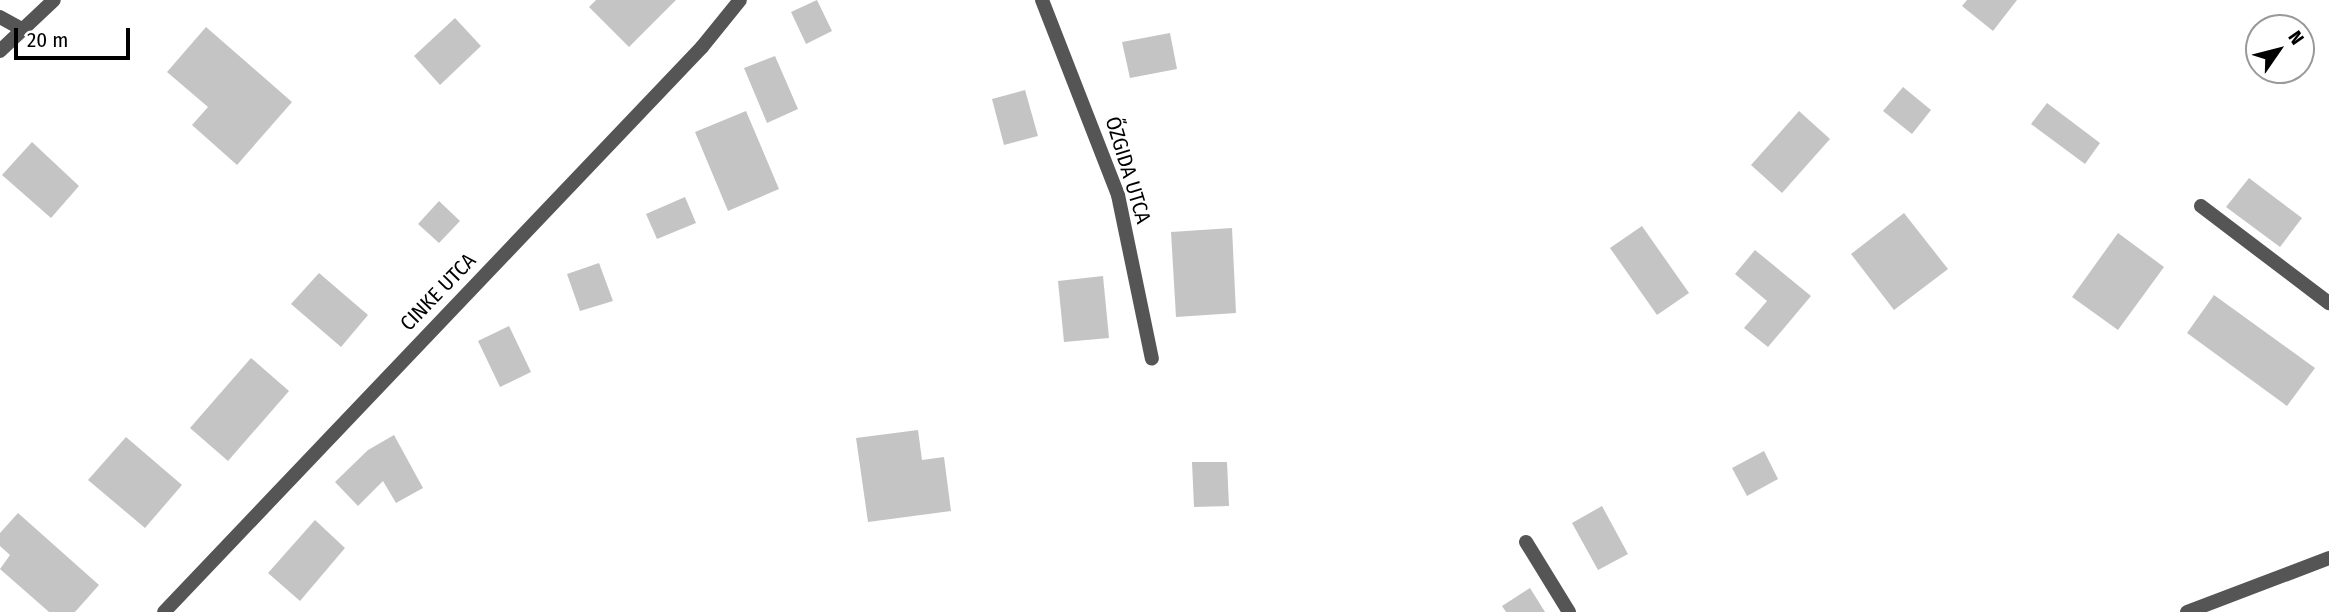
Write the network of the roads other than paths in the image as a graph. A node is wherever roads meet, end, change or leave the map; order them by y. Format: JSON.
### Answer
{"nodes":[{"id":1,"x":54,"y":0,"type":"edge"},
{"id":2,"x":740,"y":0,"type":"edge"},
{"id":3,"x":1042,"y":0,"type":"edge"},
{"id":4,"x":0,"y":17,"type":"edge"},
{"id":5,"x":22,"y":29,"type":"junction"},
{"id":6,"x":0,"y":51,"type":"edge"},
{"id":7,"x":2201,"y":206,"type":"dead end"},
{"id":8,"x":2329,"y":303,"type":"edge"},
{"id":9,"x":1152,"y":359,"type":"dead end"},
{"id":10,"x":1526,"y":542,"type":"dead end"},
{"id":11,"x":2329,"y":558,"type":"edge"},
{"id":12,"x":164,"y":612,"type":"edge"},
{"id":13,"x":1569,"y":612,"type":"edge"},
{"id":14,"x":2188,"y":612,"type":"edge"}],
"edges":[{"from":1,"to":5,"type":"street"},
{"from":2,"to":12,"type":"street","name":"CINKE UTCA"},
{"from":3,"to":9,"type":"street","name":"ŐZGIDA UTCA"},
{"from":4,"to":5,"type":"street"},
{"from":5,"to":6,"type":"street"},
{"from":7,"to":8,"type":"street"},
{"from":10,"to":13,"type":"street"},
{"from":11,"to":14,"type":"street"}]}
